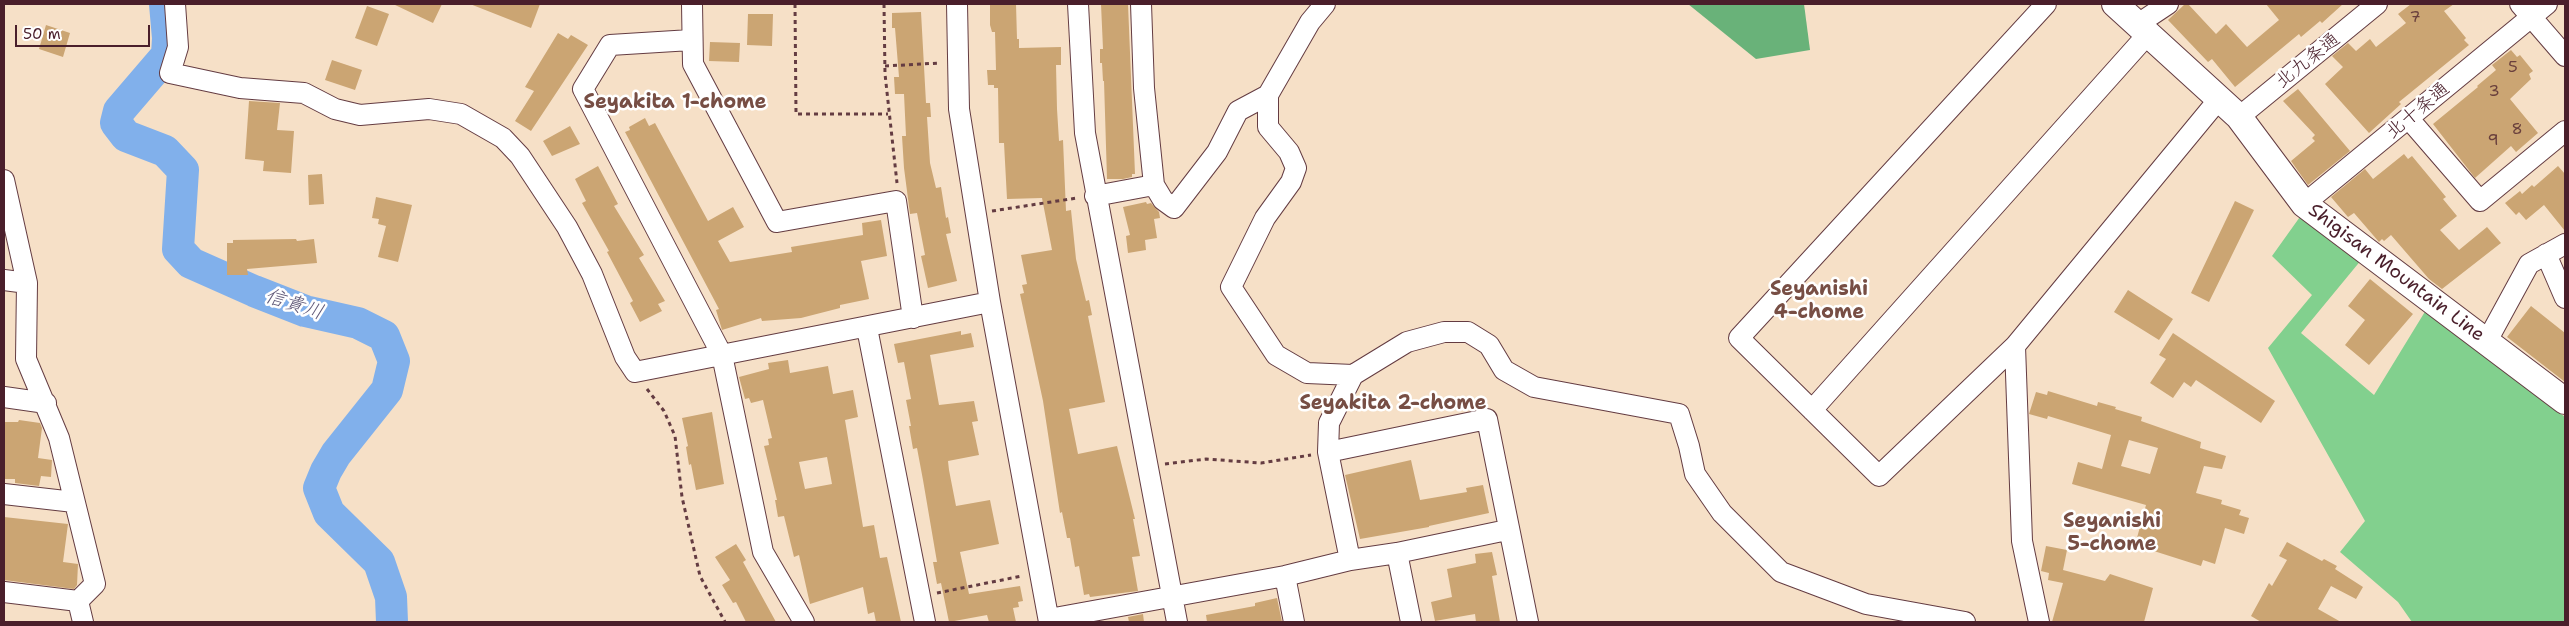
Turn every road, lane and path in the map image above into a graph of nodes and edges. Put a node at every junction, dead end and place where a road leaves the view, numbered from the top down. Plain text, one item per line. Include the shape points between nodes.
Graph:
1 (175, 4) edge
2 (692, 4) edge
3 (795, 4) edge
4 (884, 4) edge
5 (957, 4) edge
6 (1078, 4) edge
7 (1141, 4) edge
8 (1325, 4) edge
9 (2046, 4) edge
10 (2115, 4) edge
11 (2168, 4) edge
12 (2377, 4) edge
13 (2547, 4) edge
14 (2525, 10) edge
15 (2143, 29) junction
16 (691, 40) junction
17 (2565, 56) edge
18 (945, 63) dead end
19 (884, 66) junction
20 (1268, 95) junction
21 (2219, 99) junction
22 (888, 114) junction
23 (2239, 118) junction
24 (2409, 119) junction
25 (2565, 131) edge
26 (4, 180) edge
27 (1154, 185) junction
28 (1095, 196) junction
29 (896, 201) junction
30 (2304, 204) junction
31 (990, 211) dead end
32 (2565, 244) edge
33 (2546, 254) junction
34 (4, 280) edge
35 (26, 283) junction
36 (2565, 298) edge
37 (990, 302) junction
38 (913, 318) junction
39 (867, 328) junction
40 (2487, 342) junction
41 (2015, 346) junction
42 (722, 356) junction
43 (635, 372) junction
44 (1353, 375) junction
45 (4, 397) edge
46 (2565, 401) edge
47 (46, 402) junction
48 (1812, 410) junction
49 (1328, 452) junction
50 (1148, 466) junction
51 (4, 494) edge
52 (74, 502) junction
53 (1508, 530) junction
54 (1397, 554) junction
55 (1350, 560) junction
56 (1030, 575) dead end
57 (1285, 576) junction
58 (4, 593) edge
59 (920, 596) junction
60 (1172, 597) junction
61 (78, 601) junction
62 (1049, 620) edge
63 (83, 622) edge
64 (725, 622) edge
65 (804, 622) edge
66 (925, 622) edge
67 (1177, 622) edge
68 (1294, 622) edge
69 (1410, 622) edge
70 (1528, 622) edge
71 (1964, 622) edge
72 (2039, 622) edge

1 - 43 street via 178,47 170,74 240,88 304,93 335,109 360,115 429,109 461,114 503,138 520,156 567,227 592,274 625,357
2 - 16 street
3 - 22 path via 796,114
4 - 19 path
5 - 37 street via 959,108
6 - 28 street via 1085,133
7 - 27 street via 1144,88
8 - 20 street via 1310,22
9 - 48 street via 1739,338
10 - 15 main road, Shigisan Mountain Line
11 - 15 street
12 - 23 street, 北九条通
13 - 14 street, 北十条通
14 - 17 street
14 - 24 street, 北十条通
15 - 21 main road, Shigisan Mountain Line
15 - 48 street
16 - 29 street via 692,64 777,222
16 - 42 street via 610,45 583,89
18 - 19 path
19 - 22 path
20 - 27 street via 1238,111 1217,152 1174,208 1163,200
20 - 44 street via 1268,127 1296,168 1291,182 1265,218 1231,287 1276,355 1308,373
21 - 23 main road, Shigisan Mountain Line
21 - 41 street
22 - 29 path via 898,187
23 - 30 main road, Shigisan Mountain Line
24 - 25 street via 2480,201
24 - 30 street, 北十条通
26 - 35 street
27 - 28 street
28 - 31 path
28 - 50 street
29 - 38 street
30 - 40 main road, Shigisan Mountain Line
32 - 33 street
33 - 36 street
33 - 40 street via 2529,264
34 - 35 street
35 - 47 street via 26,359
37 - 38 street
37 - 62 street
38 - 39 street
39 - 42 street
39 - 59 street
40 - 46 main road, Shigisan Mountain Line
41 - 48 street via 1880,476
41 - 72 street via 2022,541
42 - 43 street
42 - 65 street via 763,552
43 - 64 path via 664,411 675,436 682,497 700,576
44 - 49 street via 1329,423
44 - 71 street via 1407,342 1444,332 1468,332 1490,345 1504,370 1534,387 1679,414 1695,474 1722,513 1781,572 1866,604
45 - 47 street
47 - 52 street via 59,438
49 - 50 path via 1261,463 1206,459
49 - 53 street via 1486,420
49 - 55 street
50 - 60 street
51 - 52 street
52 - 61 street via 95,584
53 - 54 street
53 - 70 street
54 - 55 street
54 - 69 street
55 - 57 street
56 - 59 path
57 - 60 street
57 - 68 street
58 - 61 street
59 - 66 street
60 - 62 street
60 - 67 street
61 - 63 street

